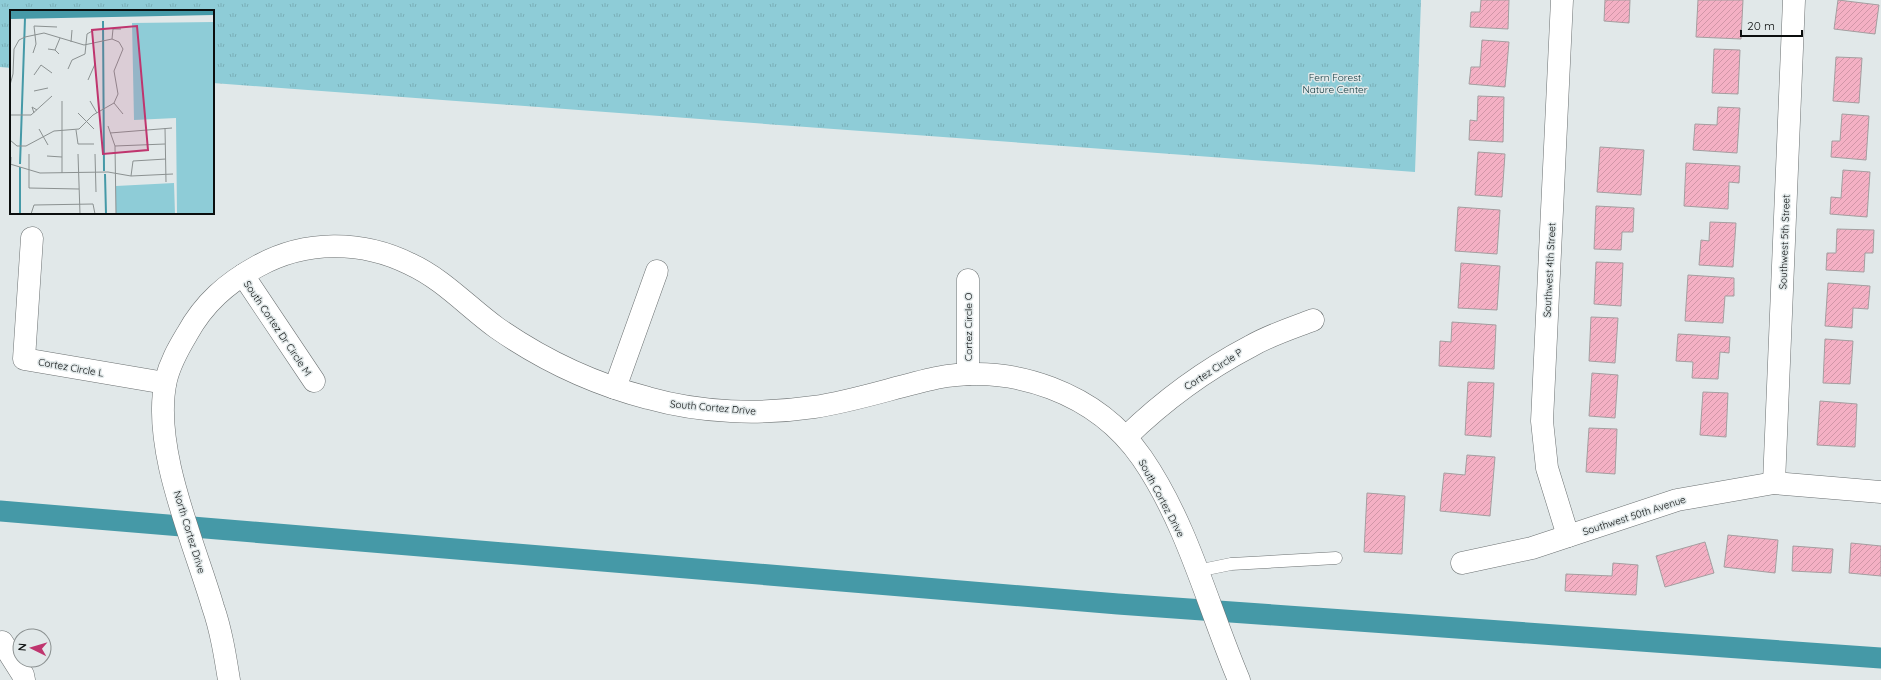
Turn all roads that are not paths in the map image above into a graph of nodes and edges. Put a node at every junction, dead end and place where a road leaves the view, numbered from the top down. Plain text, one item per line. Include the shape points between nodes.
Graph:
1 (1562, 0) edge
2 (1794, 0) edge
3 (32, 238) dead end
4 (657, 271) dead end
5 (243, 275) junction
6 (968, 280) dead end
7 (1313, 320) dead end
8 (968, 374) junction
9 (314, 381) dead end
10 (165, 383) junction
11 (615, 388) junction
12 (1126, 438) junction
13 (1774, 483) junction
14 (1881, 492) edge
15 (1568, 536) junction
16 (1336, 558) dead end
17 (1462, 563) dead end
18 (1200, 579) junction
19 (2, 642) dead end
20 (24, 680) edge
21 (229, 680) edge
22 (1239, 680) edge

1 - 15 street, Southwest 4th Street via 1542,421 1548,468
2 - 13 street, Southwest 5th Street
3 - 10 street, Cortez Circle L via 24,359
4 - 11 street
5 - 9 street, South Cortez Dr Circle M
5 - 10 street, South Cortez Drive via 216,294 193,323 173,358
5 - 11 street, South Cortez Drive via 278,256 317,247 335,246 375,251 430,274 494,326 547,359
6 - 8 street, Cortez Circle O
7 - 12 street, Cortez Circle P via 1252,345 1212,368 1144,420
8 - 11 street, South Cortez Drive via 938,378 816,406 754,412 676,404
8 - 12 street, South Cortez Drive via 1035,381 1054,388 1085,405
10 - 21 street, North Cortez Drive via 164,418 168,452 180,503 215,611
12 - 18 street, South Cortez Drive via 1155,480 1181,532
13 - 14 street, Southwest 50th Avenue
13 - 15 street, Southwest 50th Avenue via 1677,500
15 - 17 street, Southwest 50th Avenue via 1532,548
16 - 18 lane via 1231,564
18 - 22 street, South Cortez Drive
19 - 20 street

